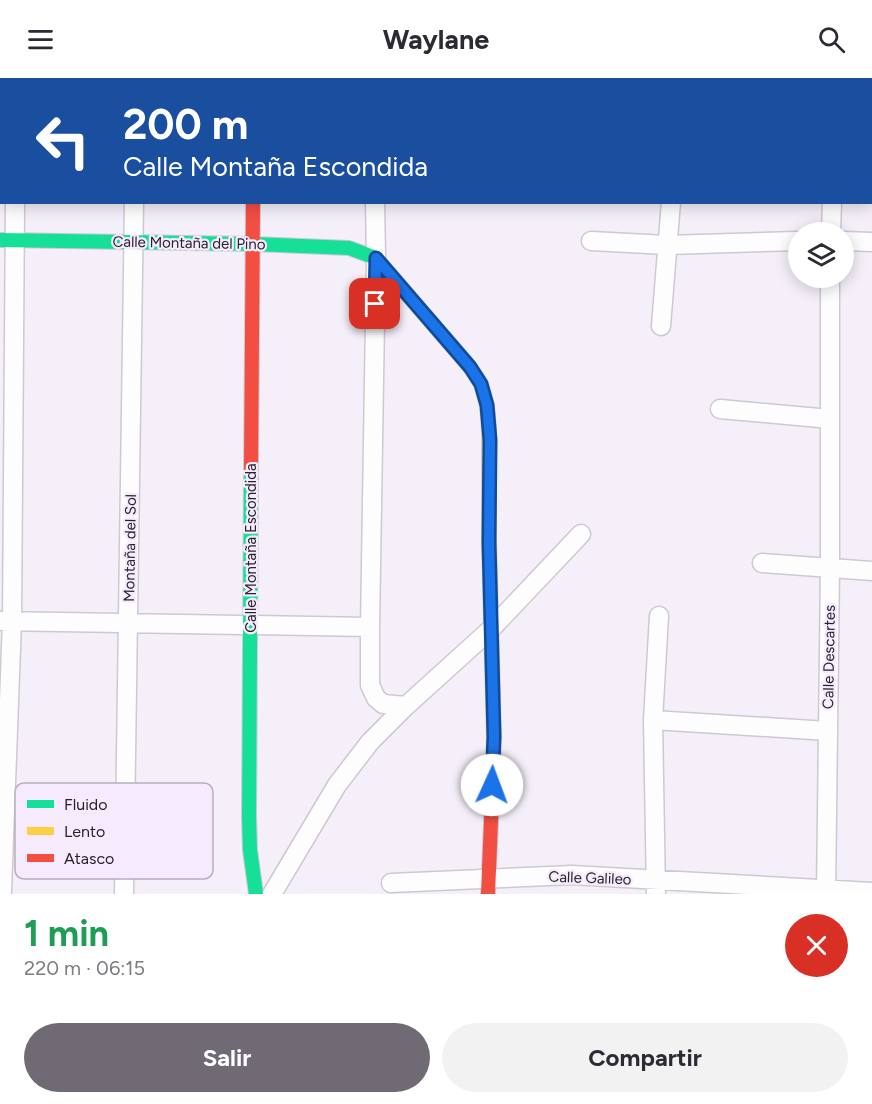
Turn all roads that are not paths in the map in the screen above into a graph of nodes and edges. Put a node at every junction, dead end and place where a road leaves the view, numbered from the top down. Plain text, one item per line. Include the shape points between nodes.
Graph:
1 (15, 204) edge
2 (134, 204) edge
3 (253, 204) edge
4 (375, 204) edge
5 (671, 204) edge
6 (832, 204) edge
7 (831, 222) edge
8 (7, 240) edge
9 (591, 241) dead end
10 (788, 241) edge
11 (854, 241) edge
12 (133, 242) junction
13 (872, 242) edge
14 (253, 244) junction
15 (667, 244) junction
16 (376, 258) junction
17 (830, 288) edge
18 (661, 326) dead end
19 (720, 409) dead end
20 (830, 419) junction
21 (581, 534) dead end
22 (762, 563) dead end
23 (830, 569) junction
24 (872, 571) edge
25 (659, 616) dead end
26 (6, 621) edge
27 (129, 623) junction
28 (250, 626) junction
29 (370, 627) junction
30 (491, 629) junction
31 (406, 706) junction
32 (653, 720) junction
33 (828, 730) junction
34 (126, 783) edge
35 (124, 879) edge
36 (390, 883) dead end
37 (488, 887) edge
38 (656, 887) edge
39 (2, 891) dead end
40 (826, 892) edge
41 (872, 892) edge
42 (124, 894) edge
43 (256, 894) edge
44 (272, 894) edge

1 - 8 street
2 - 12 street, Montaña del Sol
3 - 14 street, Calle Montaña Escondida
4 - 16 street
5 - 15 street
6 - 7 street
8 - 12 street, Calle Montaña del Pino
8 - 26 street
9 - 15 street
10 - 15 street
11 - 13 street
12 - 14 street, Calle Montaña del Pino
12 - 27 street, Montaña del Sol
14 - 16 street, Calle Montaña del Pino via 349,248
14 - 28 street, Calle Montaña Escondida
15 - 18 street
16 - 29 street
16 - 30 street via 481,384 490,440
17 - 20 street, Calle Descartes
19 - 20 street
20 - 23 street, Calle Descartes
21 - 30 street
22 - 23 street
23 - 24 street
23 - 33 street, Calle Descartes
25 - 32 street
26 - 27 street
26 - 39 street
27 - 28 street
27 - 34 street, Montaña del Sol
28 - 29 street
28 - 43 street, Calle Montaña Escondida via 249,817
29 - 31 street via 370,685 383,704
30 - 31 street
30 - 37 street via 494,737
31 - 44 street via 370,742 337,785
32 - 33 street
32 - 38 street
33 - 40 street, Calle Descartes
35 - 42 street, Montaña del Sol
36 - 37 street, Calle Galileo
37 - 38 street, Calle Galileo via 572,875
38 - 40 street, Calle Galileo
40 - 41 street, Calle Galileo

